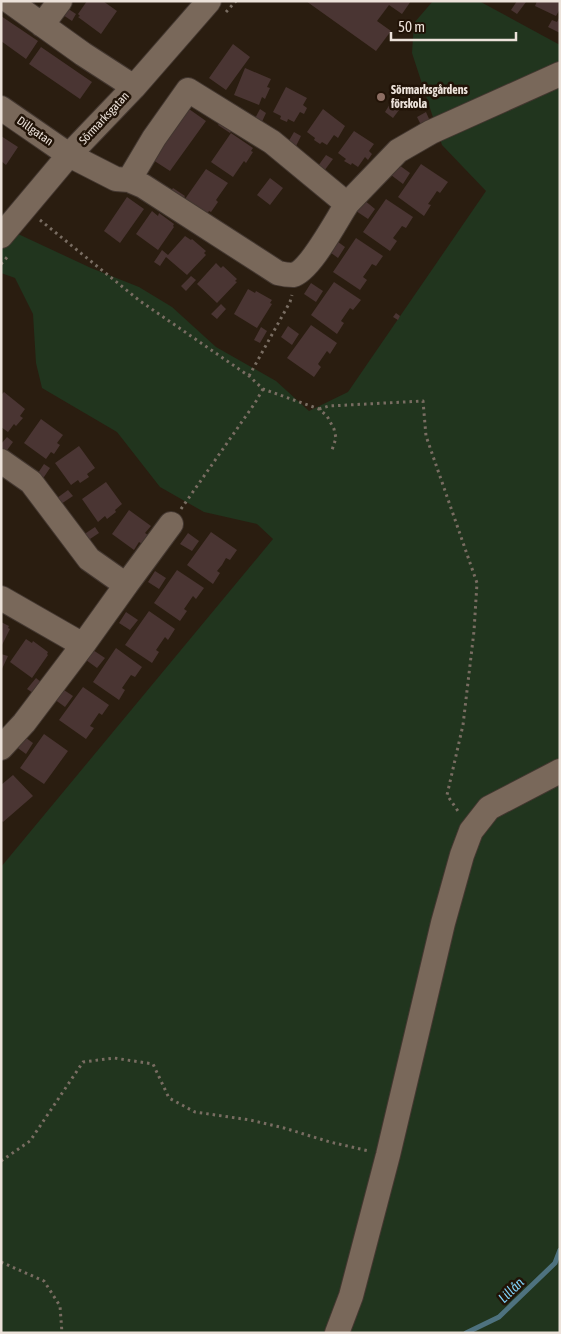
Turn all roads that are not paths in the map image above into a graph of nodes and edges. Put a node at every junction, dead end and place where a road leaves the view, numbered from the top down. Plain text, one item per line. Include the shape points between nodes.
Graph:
1 (9, 1) edge
2 (60, 1) edge
3 (209, 1) edge
4 (42, 25) junction
5 (560, 74) edge
6 (134, 86) junction
7 (1, 108) edge
8 (69, 155) junction
9 (129, 180) junction
10 (347, 204) junction
11 (1, 236) edge
12 (2, 463) edge
13 (171, 524) road end
14 (126, 586) junction
15 (1, 598) edge
16 (83, 644) junction
17 (1, 748) edge
18 (560, 771) edge
19 (337, 1333) edge

1 - 4 street
2 - 4 street
3 - 6 street, Sörmarksgatan
4 - 6 street
5 - 10 street via 431,132 398,151
6 - 8 street, Sörmarksgatan
7 - 8 street, Dillgatan
8 - 9 street, Dillgatan via 116,179
8 - 11 street, Sörmarksgatan
9 - 10 street, Dillgatan via 278,273 294,275 312,259
9 - 10 street via 188,90 272,142
12 - 14 street via 31,482 89,559
13 - 14 street
14 - 16 street
15 - 16 street
16 - 17 street via 40,703
18 - 19 street via 489,808 472,831 462,855 351,1296

